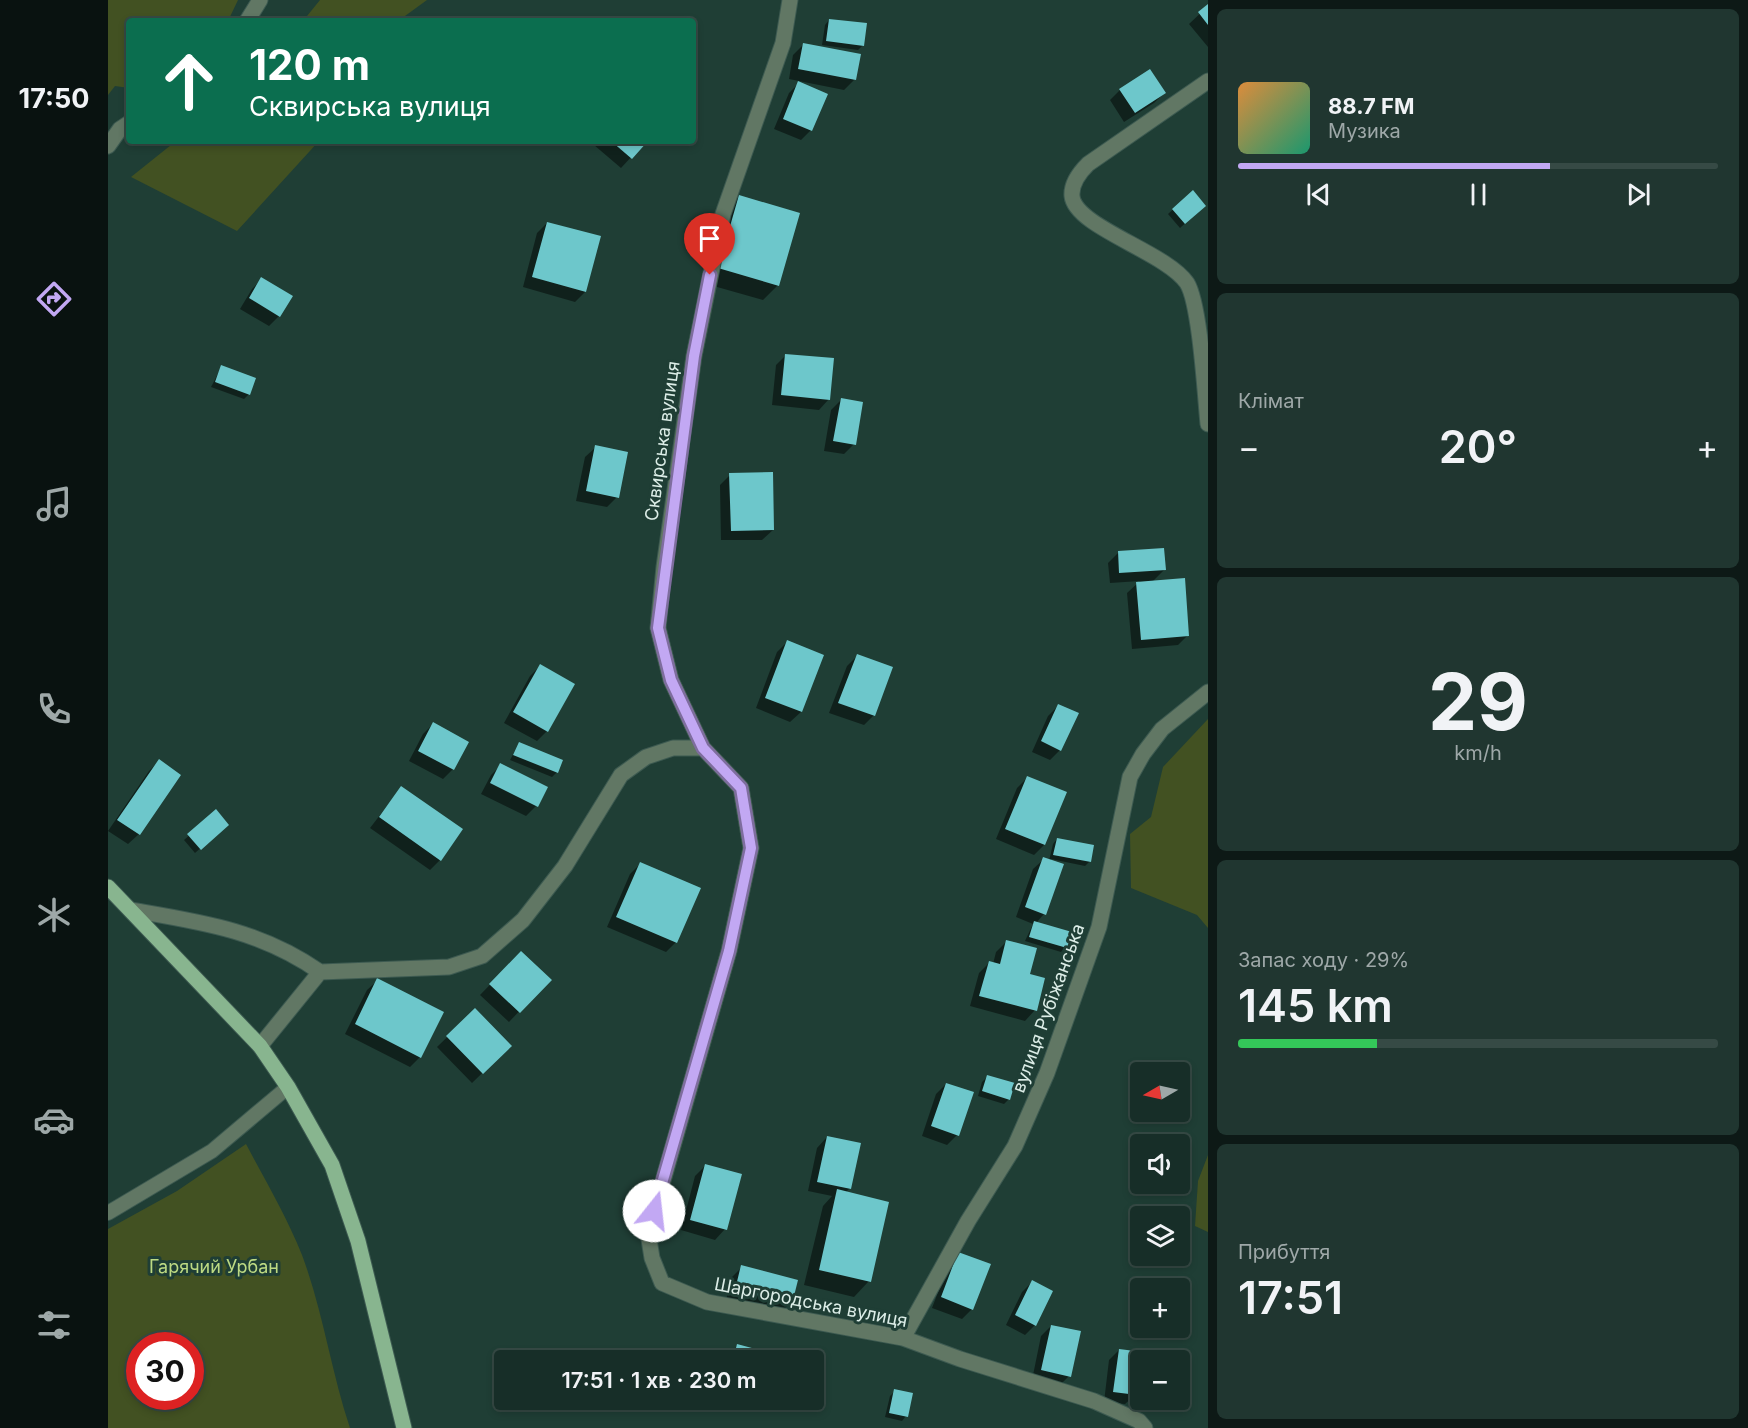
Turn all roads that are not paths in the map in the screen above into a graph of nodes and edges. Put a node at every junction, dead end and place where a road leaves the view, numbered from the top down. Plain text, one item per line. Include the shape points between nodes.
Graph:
1 (261, 0) edge
2 (790, 0) edge
3 (249, 18) edge
4 (1208, 81) edge
5 (126, 125) edge
6 (108, 146) edge
7 (1208, 424) edge
8 (1208, 692) edge
9 (703, 748) junction
10 (108, 887) edge
11 (131, 910) junction
12 (320, 972) junction
13 (260, 1046) junction
14 (288, 1088) junction
15 (108, 1213) edge
16 (903, 1338) junction
17 (404, 1428) edge
18 (1145, 1428) edge

1 - 3 street
2 - 9 street, Сквирська вулиця via 783,43 723,214 694,356 664,567 658,628 671,680
4 - 7 street via 1088,164 1077,176 1072,196 1079,212 1091,222 1174,267 1188,285 1195,310
5 - 6 street
8 - 16 street, вулиця Рубіжанська via 1162,729 1130,777 1100,927 1047,1073 1015,1146
9 - 12 street via 673,748 646,757 621,776 565,866 530,911 482,956 449,966
9 - 16 street, Шаргородська вулиця via 741,788 751,848 729,951 648,1233 652,1258 662,1283 707,1302
10 - 11 main road
11 - 12 street via 226,926 298,956
11 - 13 main road
12 - 13 street
13 - 14 main road
14 - 15 lane via 212,1151
14 - 17 main road via 332,1165 358,1241
16 - 18 street, Шаргородська вулиця via 1094,1401 1139,1421

